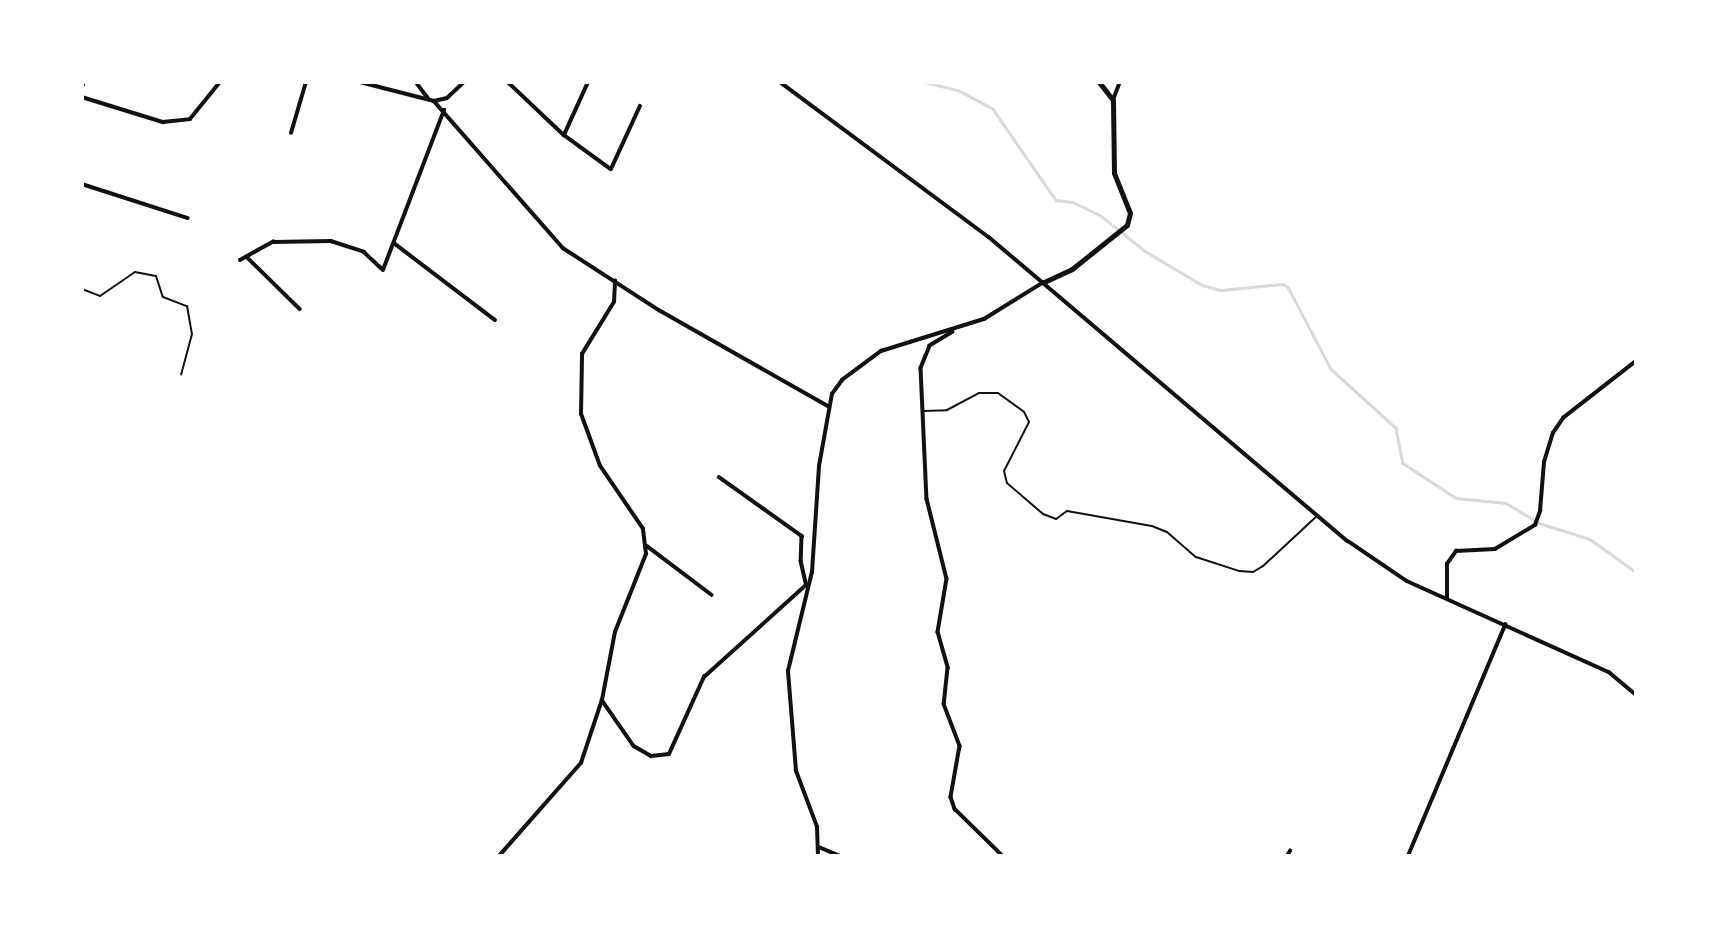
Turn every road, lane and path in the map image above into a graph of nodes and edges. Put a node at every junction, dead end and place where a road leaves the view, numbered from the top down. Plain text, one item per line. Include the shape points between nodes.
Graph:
1 (220, 82) edge
2 (306, 82) edge
3 (360, 82) edge
4 (416, 82) edge
5 (464, 82) edge
6 (508, 82) edge
7 (588, 82) edge
8 (780, 82) edge
9 (1099, 82) edge
10 (1120, 82) edge
11 (372, 85) edge
12 (82, 97) edge
13 (432, 100) junction
14 (1113, 100) junction
15 (640, 106) dead end
16 (444, 110) junction
17 (291, 133) dead end
18 (564, 135) junction
19 (82, 184) edge
20 (188, 218) dead end
21 (394, 243) junction
22 (247, 257) junction
23 (240, 260) dead end
24 (615, 281) junction
25 (1044, 282) junction
26 (82, 289) edge
27 (300, 309) dead end
28 (495, 320) dead end
29 (955, 331) junction
30 (1636, 361) edge
31 (181, 375) dead end
32 (828, 406) junction
33 (923, 411) junction
34 (719, 477) dead end
35 (1316, 517) junction
36 (647, 546) junction
37 (807, 585) junction
38 (712, 595) dead end
39 (1447, 599) junction
40 (1505, 625) junction
41 (1636, 695) edge
42 (603, 701) junction
43 (819, 847) junction
44 (1290, 850) dead end
45 (499, 856) edge
46 (818, 856) edge
47 (840, 856) edge
48 (1003, 856) edge
49 (1287, 856) edge
50 (1408, 856) edge

1 - 12 street via 190,119 163,122
2 - 17 street
3 - 11 street
4 - 13 street
5 - 13 street via 447,98
6 - 18 street
7 - 18 street
8 - 25 street
9 - 14 street
10 - 14 street
11 - 13 street
13 - 16 street
14 - 25 street via 1112,161 1129,214 1127,225 1072,269
15 - 18 street via 611,169
16 - 21 street
16 - 24 street via 563,248
19 - 20 street
21 - 22 street via 383,270 364,252 331,241 273,242
21 - 28 street
22 - 23 street
22 - 27 street
24 - 32 street
24 - 36 street via 614,302 582,354 580,414 600,466 643,529
25 - 29 street via 1008,307
25 - 35 street
26 - 31 lane via 100,296 135,272 156,276 163,297 187,306 191,334
29 - 32 street via 881,351 842,380
29 - 33 street via 924,354
30 - 39 street via 1563,418 1553,433 1535,525 1495,549 1456,551 1447,564
32 - 37 street via 817,533
33 - 35 lane via 947,410 979,393 998,393 1030,422 1004,471 1007,483 1043,514 1056,519 1067,511 1152,526 1167,532 1196,557 1239,571 1253,572 1262,566
33 - 48 street via 927,499 947,579 938,632 948,668 944,704 960,746 951,797 955,809
34 - 37 street via 802,536 801,561
35 - 39 street via 1407,580
36 - 38 street
36 - 42 street via 615,632
37 - 42 street via 704,677 669,754 650,756 634,746
37 - 43 street via 788,671 796,771
39 - 40 street
40 - 41 street via 1609,673
40 - 50 street
42 - 45 street via 581,763 557,796
43 - 46 street
43 - 47 street
44 - 49 street

